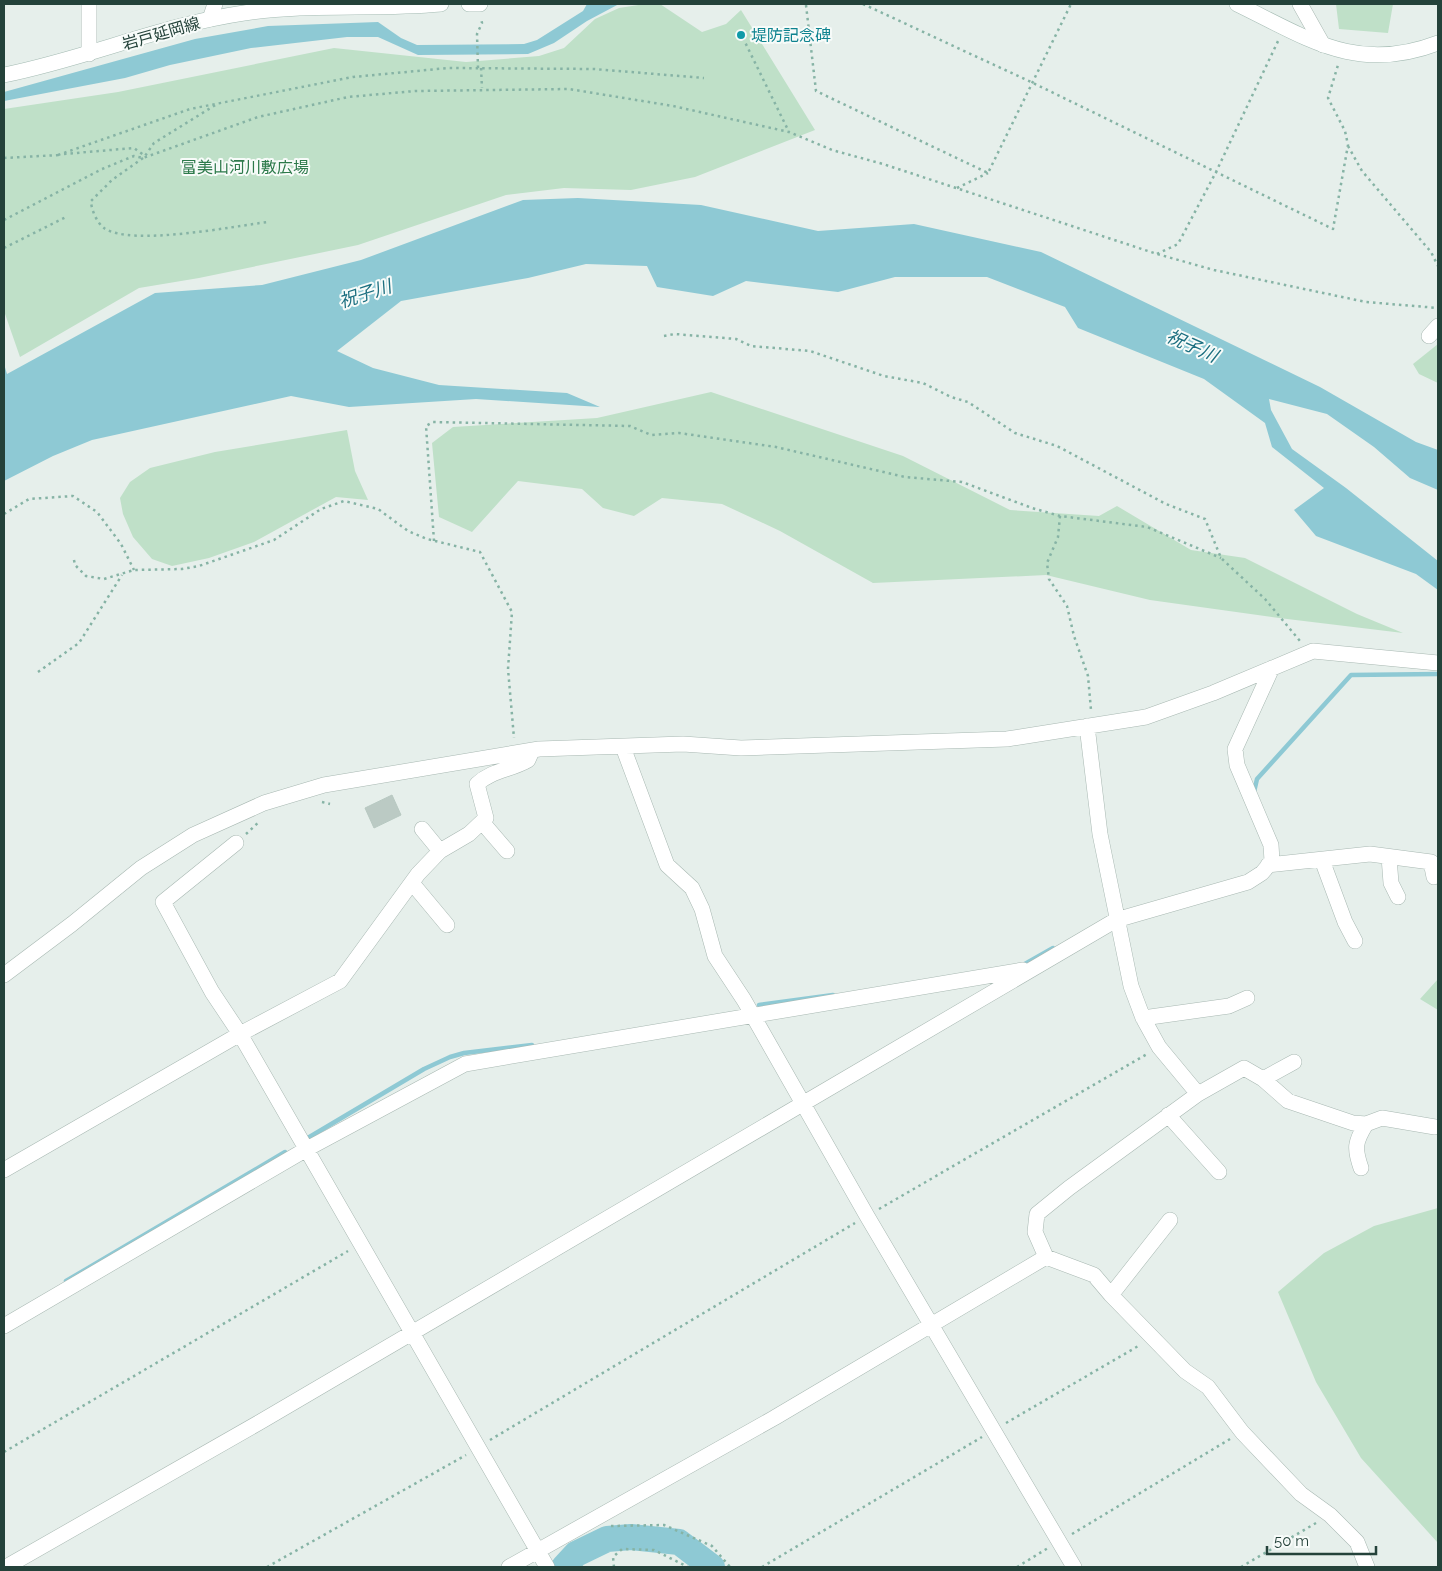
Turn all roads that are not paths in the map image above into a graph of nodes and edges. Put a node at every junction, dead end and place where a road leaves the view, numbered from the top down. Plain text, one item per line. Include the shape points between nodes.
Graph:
1 (89, 4) edge
2 (215, 4) edge
3 (441, 4) edge
4 (470, 4) edge
5 (480, 4) edge
6 (1237, 4) edge
7 (1300, 4) edge
8 (210, 19) junction
9 (1438, 43) edge
10 (1323, 45) junction
11 (89, 54) junction
12 (4, 75) edge
13 (1438, 662) edge
14 (1272, 668) junction
15 (1090, 725) junction
16 (623, 747) junction
17 (532, 751) junction
18 (482, 822) junction
19 (422, 829) dead end
20 (236, 843) dead end
21 (440, 851) junction
22 (507, 851) dead end
23 (1389, 857) junction
24 (1322, 860) junction
25 (1268, 865) junction
26 (1434, 877) dead end
27 (412, 883) junction
28 (1398, 897) dead end
29 (1116, 920) junction
30 (447, 925) dead end
31 (1355, 941) dead end
32 (1030, 969) junction
33 (4, 975) edge
34 (1247, 998) dead end
35 (752, 1016) junction
36 (1143, 1018) junction
37 (240, 1034) junction
38 (1294, 1062) dead end
39 (1263, 1079) junction
40 (1198, 1094) junction
41 (804, 1103) junction
42 (1168, 1115) junction
43 (1366, 1124) junction
44 (1435, 1127) dead end
45 (305, 1150) junction
46 (1361, 1168) dead end
47 (4, 1170) edge
48 (1219, 1172) dead end
49 (1170, 1220) dead end
50 (1046, 1257) junction
51 (1111, 1295) junction
52 (932, 1324) junction
53 (4, 1326) edge
54 (413, 1332) junction
55 (538, 1550) junction
56 (547, 1566) edge
57 (6, 1567) edge
58 (509, 1567) edge
59 (1074, 1567) edge
60 (1367, 1567) edge

1 - 11 street
2 - 8 street
3 - 8 street, 岩戸延岡線 via 274,10
4 - 5 street
6 - 10 street
7 - 10 street
8 - 11 street, 岩戸延岡線
9 - 10 street via 1400,55 1381,57 1342,52
11 - 12 street, 岩戸延岡線
13 - 14 street via 1313,651
14 - 15 street via 1146,717
14 - 25 street via 1235,749 1237,765 1271,845 1272,861
15 - 16 street via 1007,739 741,748 683,744
15 - 29 street via 1100,834
16 - 17 street
16 - 35 street via 667,865 692,888 702,909 715,956
17 - 18 street via 528,760 516,767 487,774 477,784 486,818
17 - 33 street via 324,785 255,807 193,835 141,868
18 - 21 street
18 - 22 street
19 - 21 street
20 - 37 street via 163,902 212,992
21 - 27 street
23 - 24 street via 1370,854
23 - 26 street via 1431,862
23 - 28 street via 1391,883
24 - 25 street
24 - 31 street
25 - 29 street via 1248,882
27 - 30 street
27 - 37 street via 340,981
29 - 32 street
29 - 36 street via 1131,986
32 - 35 street
32 - 41 street
34 - 36 street via 1229,1006
35 - 41 street
35 - 45 street via 465,1064
36 - 40 street via 1159,1047
37 - 45 street
37 - 47 street
38 - 39 street
39 - 40 street via 1244,1068
39 - 43 street via 1288,1101 1353,1123
40 - 42 street
41 - 52 street
41 - 54 street
42 - 48 street
42 - 50 street via 1037,1214 1034,1232
43 - 44 street via 1382,1118
43 - 46 street via 1356,1140 1356,1155
45 - 53 street
45 - 54 street
49 - 51 street
50 - 51 street via 1094,1275
50 - 52 street
51 - 60 street via 1185,1371 1208,1387 1242,1432 1301,1494 1330,1515 1357,1542
52 - 55 street via 774,1418
52 - 59 street
54 - 55 street
54 - 57 street
55 - 56 street
55 - 58 street

